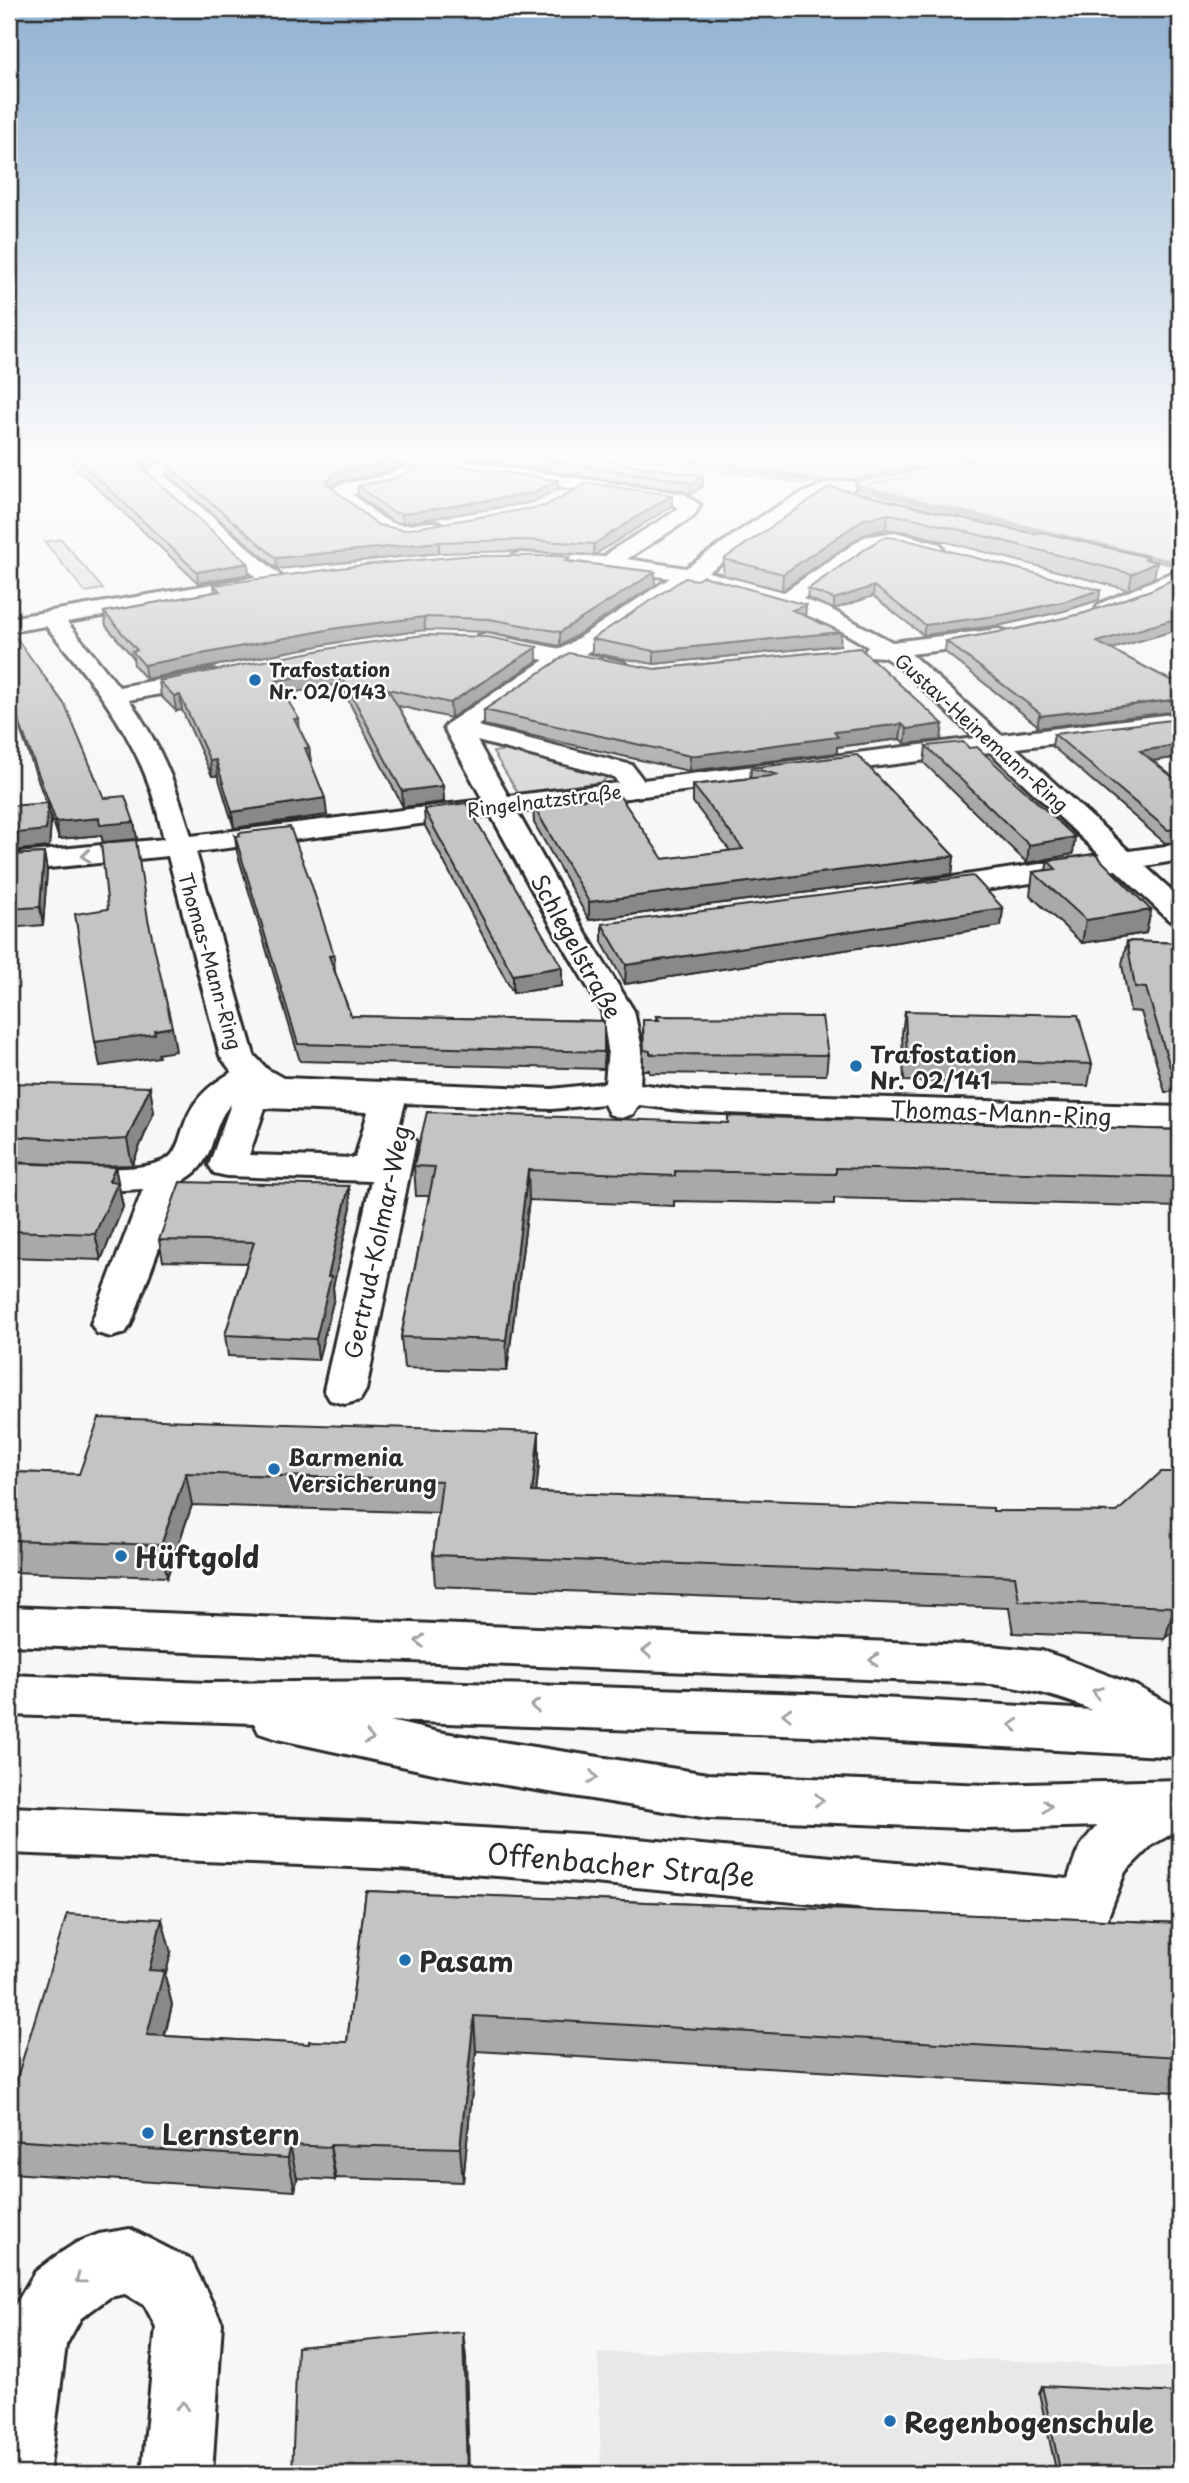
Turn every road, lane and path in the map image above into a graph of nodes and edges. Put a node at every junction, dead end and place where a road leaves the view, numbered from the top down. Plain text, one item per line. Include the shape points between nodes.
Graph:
1 (260, 570) edge
2 (652, 570) edge
3 (698, 570) edge
4 (830, 570) edge
5 (690, 575) junction
6 (1180, 575) edge
7 (298, 577) edge
8 (273, 581) junction
9 (1092, 589) edge
10 (787, 600) junction
11 (1132, 600) junction
12 (58, 609) junction
13 (1083, 617) edge
14 (9, 625) edge
15 (1015, 632) edge
16 (467, 639) edge
17 (890, 649) junction
18 (855, 654) edge
19 (566, 657) junction
20 (642, 672) edge
21 (230, 674) edge
22 (114, 695) junction
23 (1180, 720) edge
24 (457, 728) junction
25 (996, 743) junction
26 (635, 788) junction
27 (499, 806) junction
28 (179, 846) junction
29 (1180, 852) edge
30 (1122, 861) junction
31 (9, 863) edge
32 (895, 894) edge
33 (1180, 914) edge
34 (250, 1075) junction
35 (408, 1094) junction
36 (622, 1101) junction
37 (1180, 1118) edge
38 (168, 1173) junction
39 (9, 1175) edge
40 (111, 1324) dead end
41 (345, 1390) dead end
42 (9, 1626) edge
43 (9, 1695) edge
44 (207, 1703) junction
45 (1180, 1735) edge
46 (1180, 1802) edge
47 (9, 1830) edge
48 (14, 2474) edge
49 (177, 2474) edge

1 - 8 street
2 - 5 street, Gustav-Heinemann-Ring
3 - 5 street
4 - 10 street
5 - 10 street, Gustav-Heinemann-Ring
5 - 19 street
6 - 11 street
7 - 8 street
8 - 12 street
9 - 11 street
10 - 17 street, Gustav-Heinemann-Ring via 869,635
11 - 13 street
12 - 14 street
12 - 22 street, Thomas-Mann-Ring
15 - 17 street
16 - 19 street
17 - 18 street
17 - 25 street, Gustav-Heinemann-Ring
19 - 20 street
19 - 24 street
21 - 22 street
22 - 28 street, Thomas-Mann-Ring via 153,760
23 - 25 street, Ringelnatzstraße
24 - 26 street via 623,771
24 - 27 street, Schlegelstraße
25 - 26 street, Ringelnatzstraße
25 - 30 street, Gustav-Heinemann-Ring
26 - 27 street, Ringelnatzstraße
27 - 28 street, Ringelnatzstraße
27 - 36 street, Schlegelstraße via 584,932 618,1011 625,1049
28 -> 31 street, Ringelnatzstraße
28 - 34 street, Thomas-Mann-Ring via 237,1056
29 - 30 street
30 - 32 street
30 - 33 street, Gustav-Heinemann-Ring
34 - 35 street, Thomas-Mann-Ring via 279,1087
34 - 38 street via 214,1101 192,1153 184,1165
35 - 36 street, Thomas-Mann-Ring via 552,1098 573,1105
35 - 41 street, Gertrud-Kolmar-Weg
36 - 37 street, Thomas-Mann-Ring via 670,1108 696,1102
38 - 39 street via 137,1180
38 - 40 street
45 -> 42 street via 1118,1700 1042,1671 992,1665
43 - 44 street, Offenbacher Straße
45 -> 44 street, Offenbacher Straße via 795,1714 403,1702
44 -> 46 street, Offenbacher Straße via 438,1753 708,1796 986,1807
46 - 47 street, Offenbacher Straße via 1133,1829 1102,1859 1086,1905 594,1858
49 -> 48 street via 189,2323 169,2283 130,2261 99,2266 58,2295 34,2338

